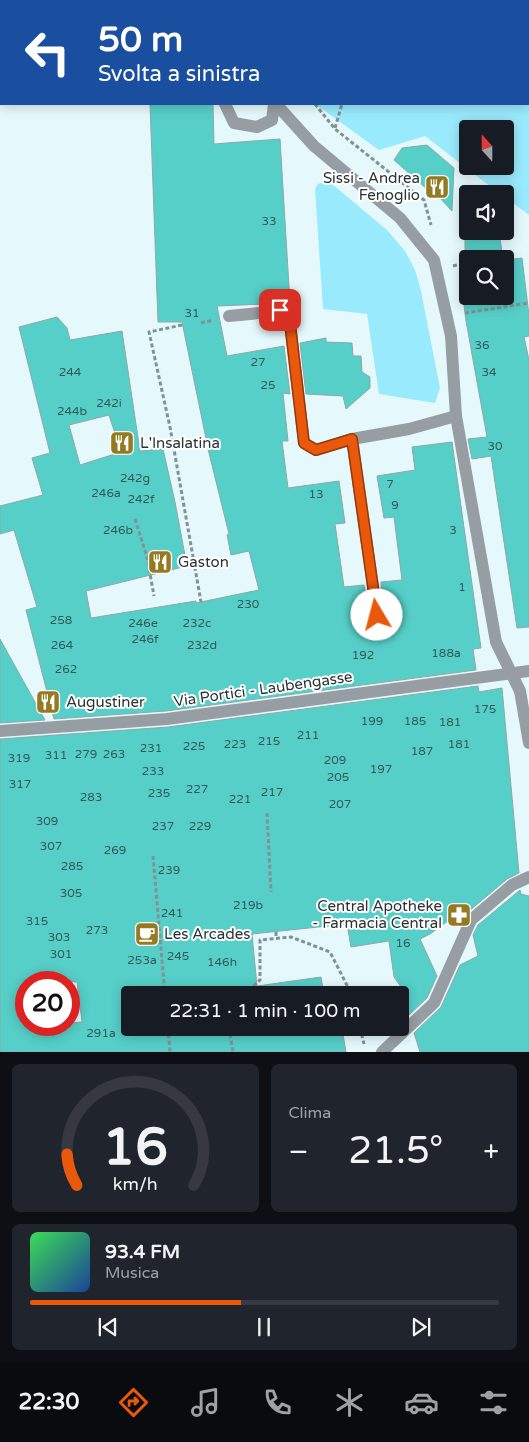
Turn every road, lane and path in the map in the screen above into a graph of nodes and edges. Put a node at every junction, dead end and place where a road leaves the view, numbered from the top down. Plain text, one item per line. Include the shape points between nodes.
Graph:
1 (225, 105) edge
2 (275, 105) edge
3 (276, 105) edge
4 (316, 105) edge
5 (342, 105) edge
6 (335, 129) junction
7 (431, 226) dead end
8 (529, 303) edge
9 (229, 316) dead end
10 (446, 316) junction
11 (182, 325) dead end
12 (456, 416) junction
13 (352, 439) junction
14 (135, 519) dead end
15 (154, 596) dead end
16 (201, 602) dead end
17 (377, 615) dead end
18 (529, 672) edge
19 (511, 673) junction
20 (0, 731) edge
21 (529, 743) edge
22 (267, 812) dead end
23 (153, 856) dead end
24 (529, 878) edge
25 (271, 892) dead end
26 (276, 932) dead end
27 (276, 938) junction
28 (165, 986) edge
29 (254, 986) edge
30 (347, 986) edge
31 (169, 1036) edge
32 (230, 1036) edge
33 (362, 1036) edge
34 (170, 1052) edge
35 (233, 1052) edge
36 (366, 1052) edge
37 (382, 1052) edge

1 - 2 street via 234,123 257,127 272,120
3 - 10 street via 314,146 400,218 434,260
4 - 6 path
5 - 6 path
6 - 7 path via 424,200
8 - 10 path
9 - 13 street via 280,310 289,315 304,443 316,450
10 - 12 street via 451,336
11 - 16 path via 150,332
12 - 13 street
12 - 19 street via 496,642
13 - 17 street
14 - 15 path via 147,557
18 - 19 street, Via Portici - Laubengasse
19 - 20 street, Via Portici - Laubengasse via 167,719
19 - 21 street via 520,691
22 - 25 path
23 - 28 path
24 - 37 street via 512,885 471,920 434,1003
26 - 27 path
27 - 29 path via 260,940 260,980
27 - 30 path via 291,937 330,952
31 - 34 path
32 - 35 path
33 - 36 path

